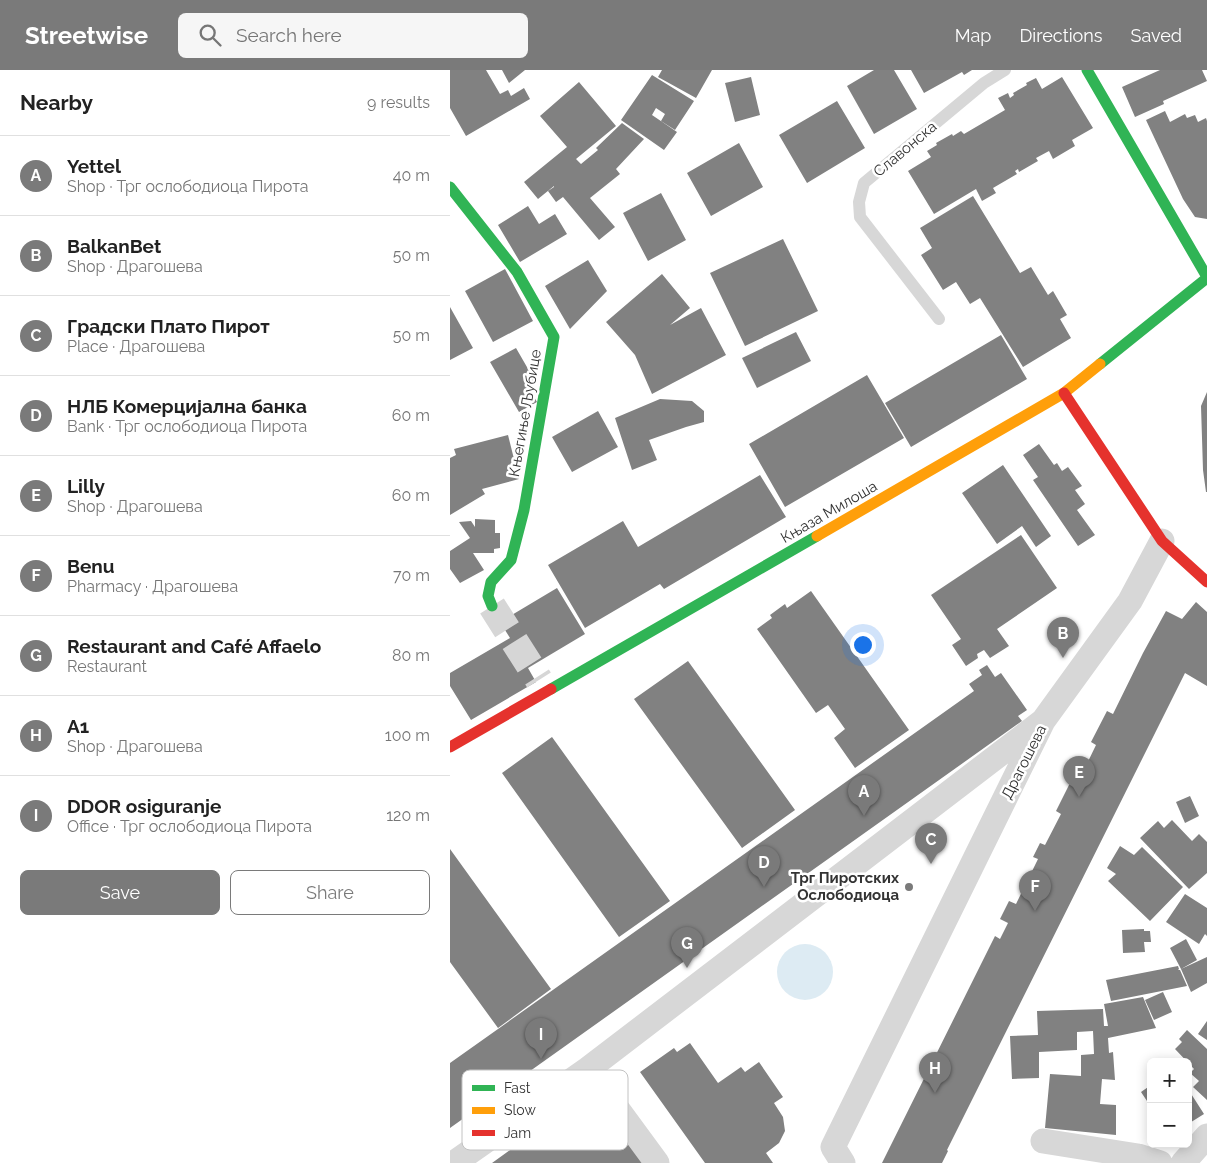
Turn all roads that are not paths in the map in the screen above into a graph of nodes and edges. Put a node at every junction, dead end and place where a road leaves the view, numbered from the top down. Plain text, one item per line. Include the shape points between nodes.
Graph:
1 (1005, 70) edge
2 (1087, 70) edge
3 (450, 187) edge
4 (1207, 278) edge
5 (939, 319) dead end
6 (1064, 393) junction
7 (1162, 541) junction
8 (1207, 582) edge
9 (492, 606) tunnel mouth
10 (539, 680) tunnel mouth
11 (547, 692) junction
12 (1044, 722) junction
13 (450, 747) edge
14 (588, 1069) edge
15 (628, 1123) edge
16 (1207, 1136) edge
17 (1044, 1141) dead end
18 (473, 1150) edge
19 (840, 1159) edge
20 (454, 1163) edge
21 (657, 1163) edge
22 (1160, 1163) edge
23 (1183, 1163) edge

1 - 5 lane, Славонска via 984,83 864,183 859,202 860,217
2 - 4 street
3 - 9 street, Књегиње Љубице via 517,272 554,337 524,510 511,560 491,582 488,596
4 - 6 street, Књаза Милоша
6 - 7 street
6 - 11 street, Књаза Милоша
7 - 8 street
7 - 12 street, Драгошева via 1130,601
10 - 11 street
11 - 13 street, Књаза Милоша
12 - 14 street
12 - 19 street, Драгошева via 833,1147
15 - 21 street
16 - 23 street
17 - 22 street via 1138,1156
18 - 20 street

